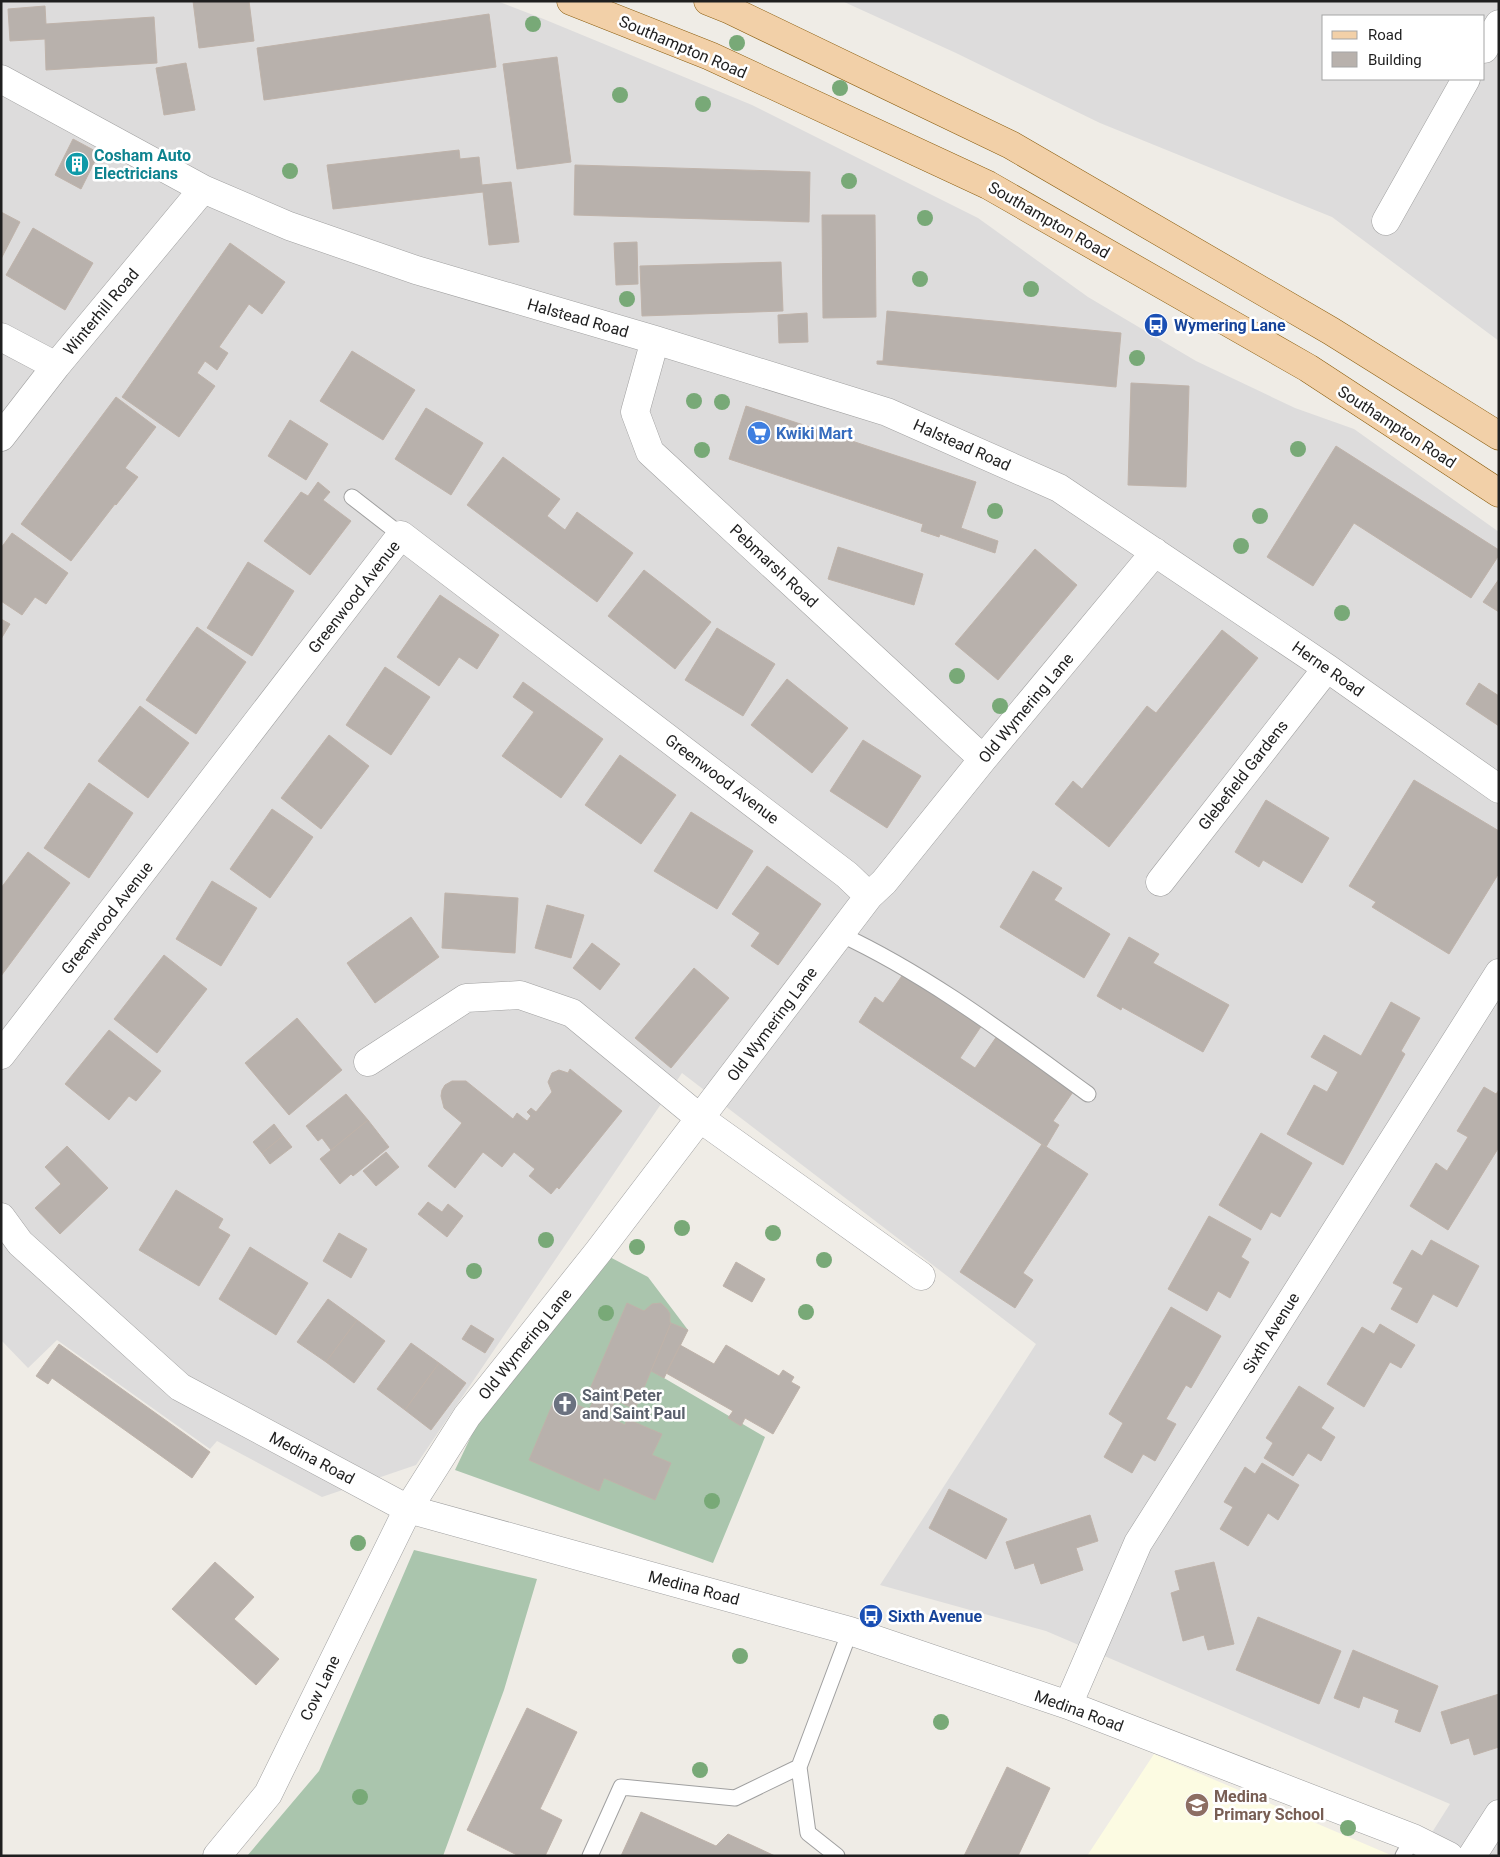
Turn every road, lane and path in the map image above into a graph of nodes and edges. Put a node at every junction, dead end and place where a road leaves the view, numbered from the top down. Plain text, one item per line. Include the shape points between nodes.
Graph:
1 (571, 1) edge
2 (708, 1) edge
3 (1499, 24) edge
4 (1485, 47) edge
5 (1, 79) edge
6 (1465, 80) edge
7 (203, 189) junction
8 (1386, 221) dead end
9 (1, 337) edge
10 (654, 340) junction
11 (56, 366) junction
12 (1499, 436) edge
13 (1, 437) edge
14 (1499, 493) edge
15 (352, 497) dead end
16 (401, 535) junction
17 (1155, 552) junction
18 (1326, 668) junction
19 (983, 759) junction
20 (1499, 789) edge
21 (1160, 882) dead end
22 (869, 896) junction
23 (840, 934) junction
24 (1499, 973) edge
25 (1, 1055) edge
26 (368, 1062) dead end
27 (1088, 1094) dead end
28 (701, 1119) junction
29 (1, 1217) edge
30 (921, 1276) dead end
31 (408, 1509) junction
32 (850, 1631) junction
33 (1068, 1705) junction
34 (798, 1767) junction
35 (1499, 1814) edge
36 (1408, 1847) edge
37 (217, 1856) edge
38 (590, 1856) edge
39 (837, 1856) edge
40 (1449, 1856) edge
41 (1472, 1856) edge

1 - 14 main road, Southampton Road via 710,56 988,184 1308,368
2 - 12 main road via 1011,145 1331,331
3 - 4 street
5 - 7 street, Halstead Road
6 - 8 street
7 - 10 street, Halstead Road via 289,226 416,270
7 - 11 street, Winterhill Road
9 - 11 street
10 - 17 street, Halstead Road via 887,412 1059,488
10 - 19 street, Pebmarsh Road via 635,412 650,452
11 - 13 street, Winterhill Road
15 - 16 lane
16 - 22 street, Greenwood Avenue via 847,874
16 - 25 street, Greenwood Avenue
17 - 18 street, Herne Road
17 - 19 street, Old Wymering Lane
18 - 20 street, Herne Road
18 - 21 street, Glebefield Gardens
19 - 22 street, Old Wymering Lane via 884,882
22 - 23 street, Old Wymering Lane
23 - 27 lane via 870,948 963,1004
23 - 28 street, Old Wymering Lane
24 - 33 street, Sixth Avenue via 1138,1542
26 - 28 street via 466,998 520,995 572,1013
28 - 30 street
28 - 31 street, Old Wymering Lane via 467,1416
29 - 31 street, Medina Road via 20,1243 180,1387
31 - 32 street, Medina Road
31 - 37 street, Cow Lane via 268,1794
32 - 33 street, Medina Road
32 - 34 lane
33 - 36 street, Medina Road
34 - 38 lane via 735,1798 621,1787
34 - 39 lane via 808,1833
35 - 41 street
36 - 40 street, Medina Road

